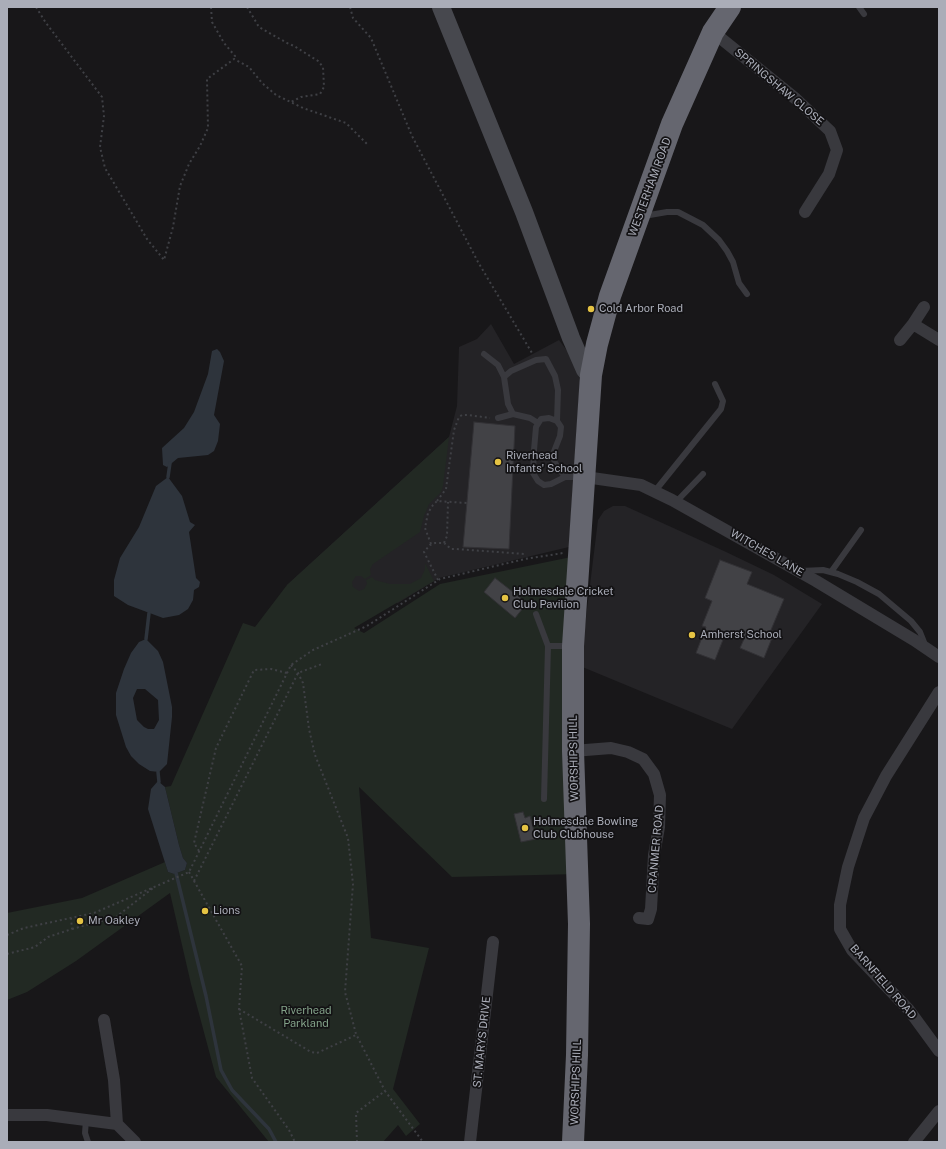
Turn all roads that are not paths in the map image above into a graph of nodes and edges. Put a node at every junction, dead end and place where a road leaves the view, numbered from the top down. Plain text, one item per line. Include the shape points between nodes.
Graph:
1 (441, 7) edge
2 (730, 7) edge
3 (859, 7) edge
4 (864, 14) dead end
5 (713, 32) junction
6 (805, 212) dead end
7 (638, 218) junction
8 (747, 294) dead end
9 (924, 307) dead end
10 (913, 324) junction
11 (900, 340) dead end
12 (939, 340) edge
13 (484, 354) dead end
14 (591, 375) junction
15 (504, 377) junction
16 (714, 384) dead end
17 (513, 414) junction
18 (498, 418) road end
19 (557, 421) junction
20 (538, 423) junction
21 (703, 474) dead end
22 (575, 477) junction
23 (655, 491) junction
24 (676, 502) junction
25 (860, 530) dead end
26 (798, 572) junction
27 (831, 572) junction
28 (536, 614) dead end
29 (548, 646) junction
30 (573, 646) junction
31 (927, 648) junction
32 (939, 657) edge
33 (939, 692) edge
34 (573, 751) junction
35 (544, 799) dead end
36 (649, 918) dead end
37 (493, 942) dead end
38 (104, 1020) dead end
39 (939, 1051) edge
40 (939, 1112) edge
41 (7, 1115) edge
42 (86, 1120) junction
43 (118, 1124) junction
44 (88, 1142) edge
45 (135, 1142) edge
46 (470, 1142) edge
47 (573, 1142) edge
48 (914, 1142) edge

1 - 14 main road via 524,212 571,338 585,370
2 - 5 highway, WESTERHAM ROAD
3 - 4 lane
5 - 6 street, SPRINGSHAW CLOSE via 796,99 830,131 837,150 829,174
5 - 7 highway, WESTERHAM ROAD via 672,124
7 - 8 lane via 678,212 703,225 727,251 733,262 738,283
7 - 14 highway, WESTERHAM ROAD via 610,296
9 - 10 street
10 - 11 street
10 - 12 street
13 - 15 lane via 498,365
14 - 22 highway, WORSHIPS HILL
15 - 17 lane via 508,404
15 - 19 lane via 511,371 536,360 546,359 555,376 558,390
16 - 23 lane via 723,401 721,409
17 - 18 lane
17 - 20 lane
19 - 20 lane via 549,418
19 - 22 lane via 561,427 553,454 555,462
20 - 22 lane via 533,473 538,481 551,484
21 - 24 lane
22 - 23 street, WITCHES LANE via 641,485
22 - 30 highway, WORSHIPS HILL via 581,514
23 - 24 street, WITCHES LANE
24 - 26 street, WITCHES LANE
25 - 27 lane
26 - 27 lane
26 - 31 street, WITCHES LANE
27 - 31 lane via 879,594 917,627
28 - 29 lane
29 - 30 lane
29 - 35 lane
30 - 34 highway, WORSHIPS HILL
31 - 32 street, WITCHES LANE
33 - 39 street, BARNFIELD ROAD via 886,776 864,818 848,867 840,904 840,929 852,950 909,1010
34 - 36 street, CRANMER ROAD via 611,748 628,752 642,759 654,774 660,795 659,826
34 - 47 highway, WORSHIPS HILL via 579,924
37 - 46 street, ST. MARYS DRIVE
38 - 43 street
40 - 48 street
41 - 42 street via 47,1115
42 - 43 street
42 - 44 lane via 85,1133
43 - 45 street

